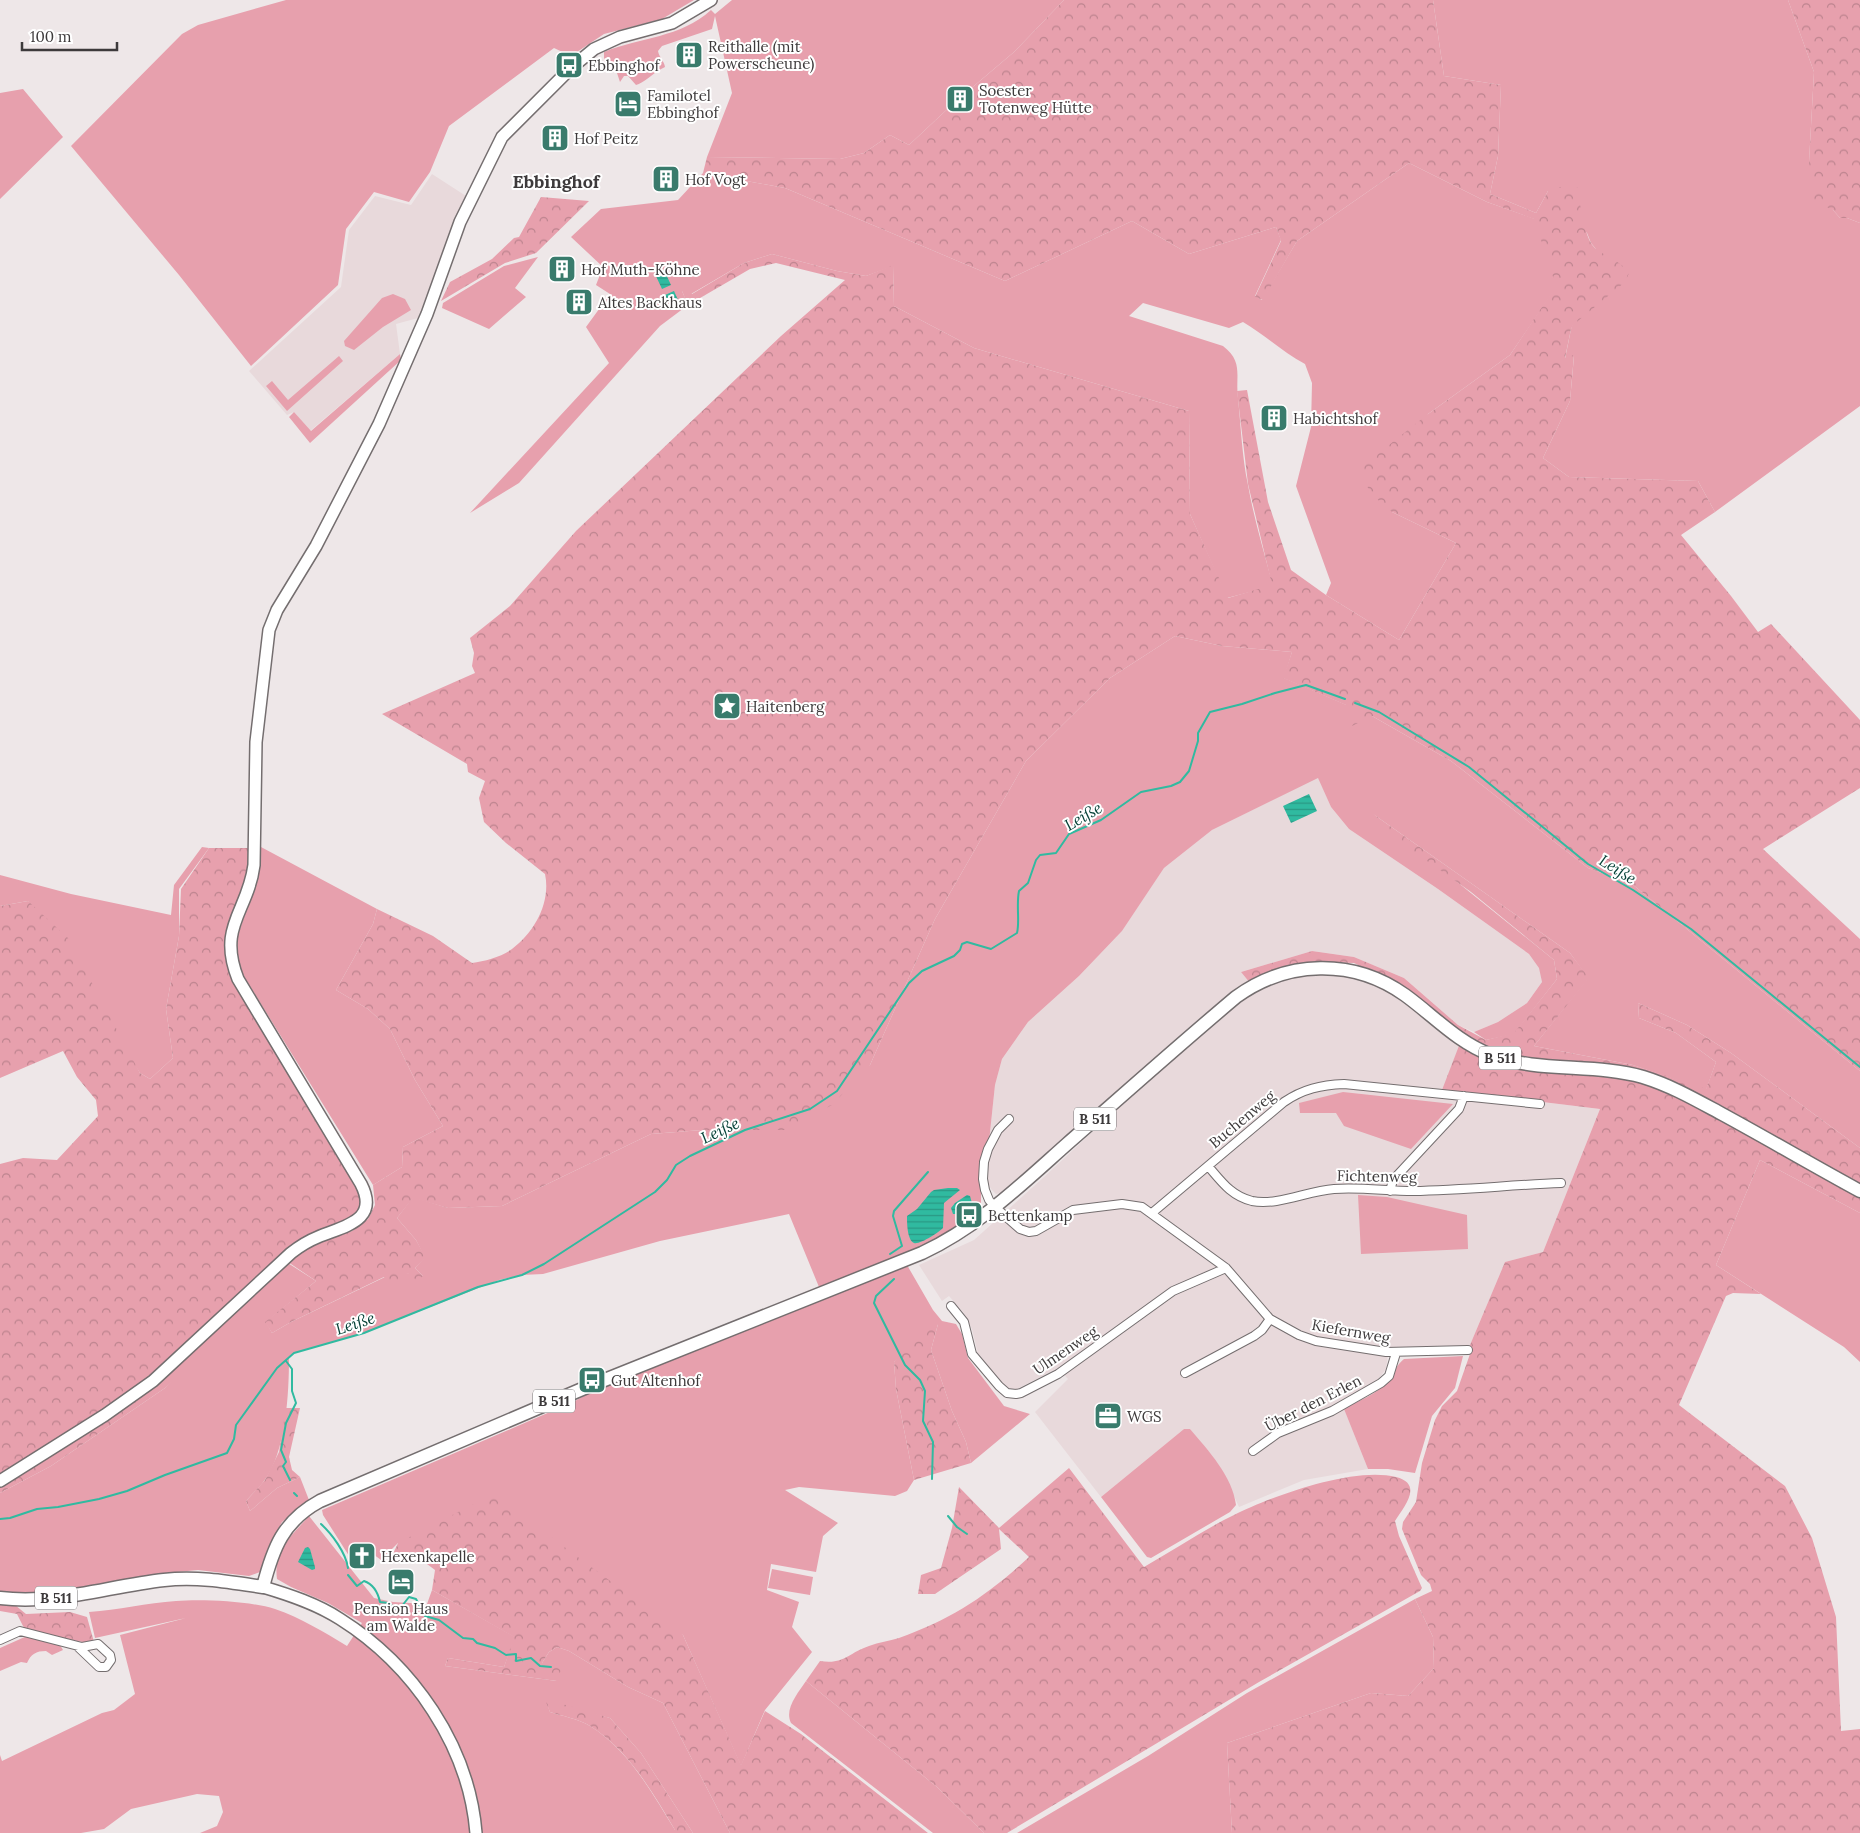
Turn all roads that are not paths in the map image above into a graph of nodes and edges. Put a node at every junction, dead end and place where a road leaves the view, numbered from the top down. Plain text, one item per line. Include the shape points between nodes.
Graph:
1 (711, 0) edge
2 (1464, 1096) junction
3 (1540, 1104) dead end
4 (1009, 1119) dead end
5 (1208, 1166) junction
6 (1561, 1183) dead end
7 (1390, 1191) junction
8 (1860, 1191) edge
9 (994, 1207) junction
10 (1152, 1212) junction
11 (1226, 1268) junction
12 (951, 1306) dead end
13 (1270, 1319) junction
14 (1468, 1350) dead end
15 (1396, 1353) junction
16 (1185, 1373) dead end
17 (1254, 1451) dead end
18 (0, 1481) edge
19 (263, 1587) junction
20 (0, 1598) edge
21 (0, 1640) edge
22 (78, 1647) dead end
23 (476, 1833) edge

1 - 18 street via 672,23 620,37 594,49 502,137 460,222 427,314 392,397 269,630 256,742 254,865 252,880 232,932 230,951 238,979 361,1184 366,1198 365,1209 353,1223 310,1240 289,1254 146,1387
2 - 3 street, Buchenweg
2 - 5 street, Buchenweg via 1344,1084 1313,1088 1284,1102
2 - 7 street via 1459,1109 1394,1180
4 - 9 street via 994,1137 984,1162 985,1190
5 - 7 street, Fichtenweg via 1235,1194 1259,1202 1343,1188
5 - 10 street, Buchenweg
6 - 7 street, Fichtenweg
8 - 9 main road, B 511 via 1674,1088 1642,1077 1531,1064 1494,1056 1455,1036 1407,996 1382,982 1350,971 1316,968 1274,976 1236,997
9 - 10 street via 1017,1228 1029,1232 1040,1230 1064,1213 1078,1209 1122,1204
9 - 19 main road, B 511 via 956,1236 922,1253 534,1409 312,1506 294,1519 282,1536
10 - 11 street, Kiefernweg
11 - 12 street, Ulmenweg via 1178,1288 1058,1374 1016,1394 1004,1391 972,1354 964,1322
11 - 13 street, Kiefernweg
13 - 15 street, Kiefernweg via 1307,1338
13 - 16 street via 1254,1336
14 - 15 street, Kiefernweg
15 - 17 street, Über den Erlen via 1389,1376 1381,1383 1332,1411 1278,1433
19 - 20 main road, B 511 via 195,1579 166,1580 63,1598
19 - 23 street via 283,1592 340,1619 390,1657 415,1685 451,1744 468,1792
21 - 22 street via 20,1631

